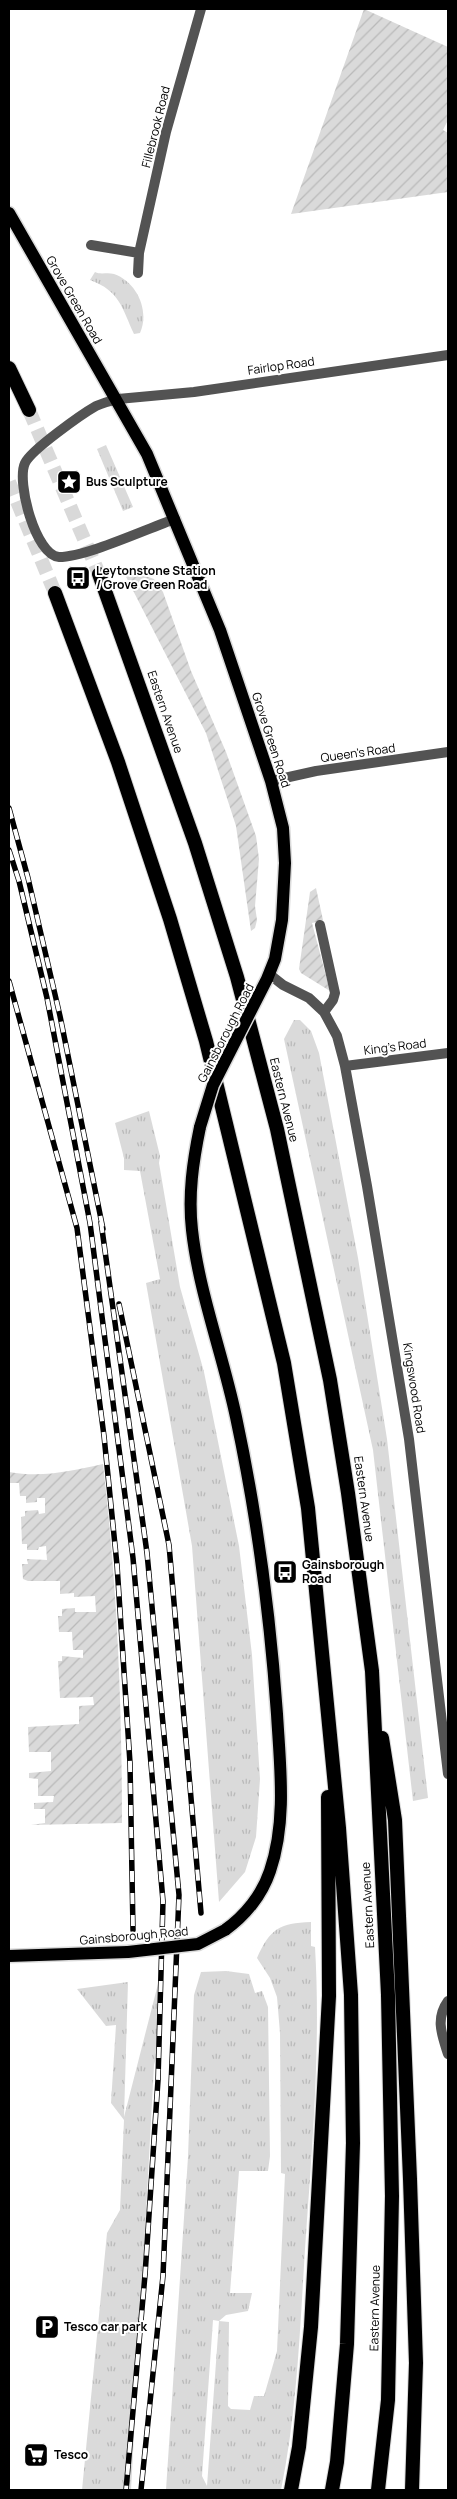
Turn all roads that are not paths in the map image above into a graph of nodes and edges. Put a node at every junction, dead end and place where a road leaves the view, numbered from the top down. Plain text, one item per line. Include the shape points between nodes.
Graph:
1 (201, 9) edge
2 (9, 213) edge
3 (90, 245) dead end
4 (140, 253) junction
5 (138, 273) dead end
6 (448, 356) edge
7 (9, 368) edge
8 (118, 399) junction
9 (28, 410) tunnel mouth
10 (175, 519) junction
11 (99, 574) tunnel mouth
12 (56, 592) tunnel mouth
13 (448, 752) edge
14 (271, 781) junction
15 (320, 924) dead end
16 (268, 977) junction
17 (324, 1012) junction
18 (448, 1053) edge
19 (345, 1066) junction
20 (372, 1671) junction
21 (325, 1679) junction
22 (448, 1774) edge
23 (9, 1956) edge
24 (448, 2001) edge
25 (448, 2054) edge
26 (290, 2490) edge
27 (332, 2490) edge
28 (378, 2490) edge
29 (412, 2490) edge

1 - 4 street, Fillebrook Road via 166,132
2 - 8 main road, Grove Green Road
3 - 4 street
4 - 5 street, Fillebrook Road
6 - 8 street, Fairlop Road via 194,392
7 - 9 highway
8 - 10 main road, Grove Green Road via 147,454
8 - 10 street via 94,407 26,460 22,470 24,499 45,550 57,557 78,554
10 - 14 main road, Grove Green Road via 220,630
11 - 20 highway, Eastern Avenue via 195,843 237,977 277,1129 330,1380
12 - 21 highway, Eastern Avenue via 118,762 170,919 206,1042 284,1363 308,1508
13 - 14 street, Queen's Road via 316,771
14 - 16 main road, Grove Green Road via 283,828 285,863 282,920 275,959
15 - 17 street via 336,992
16 - 17 street, Kingswood Road via 309,998
16 - 23 main road, Gainsborough Road, bridge via 213,1085 200,1127 190,1194 192,1231 202,1282 236,1418 259,1541 272,1647 282,1784 278,1835 270,1872 256,1900 242,1917 226,1930 198,1944 128,1952
17 - 19 street, Kingswood Road via 337,1036
18 - 19 street, King's Road
19 - 22 street, Kingswood Road via 409,1439
20 - 28 highway, Eastern Avenue via 388,1995 392,2196 388,2400
20 - 29 highway via 395,1820 416,2363
21 - 26 highway via 329,1996 311,2327 299,2447
21 - 27 highway, Eastern Avenue via 351,1995 353,2143 346,2344
24 - 25 street via 440,2015

